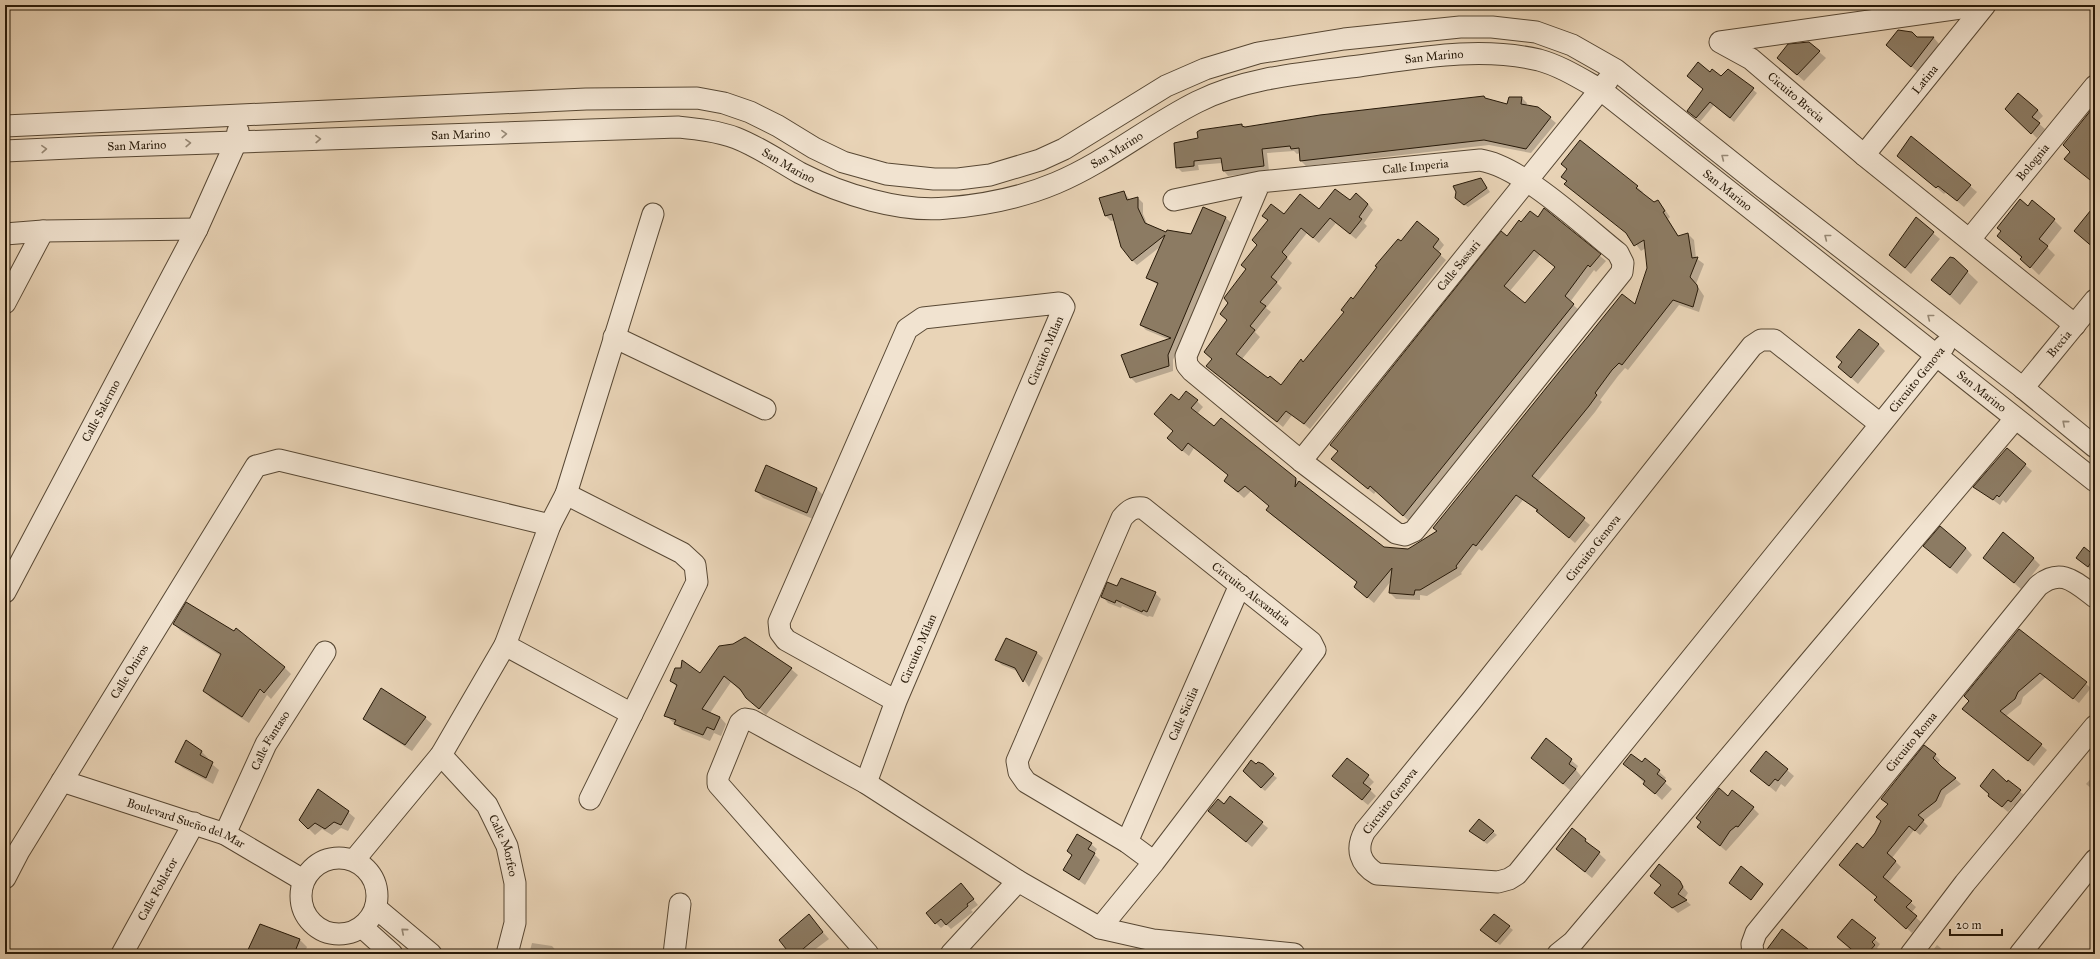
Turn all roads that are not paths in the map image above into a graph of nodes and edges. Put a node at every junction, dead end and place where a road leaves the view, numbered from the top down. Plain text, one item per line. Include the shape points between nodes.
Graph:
1 (1982, 5) edge
2 (1986, 5) edge
3 (1460, 27) junction
4 (1460, 54) junction
5 (1616, 70) junction
6 (2095, 86) edge
7 (1601, 90) junction
8 (242, 115) junction
9 (5, 126) edge
10 (236, 142) junction
11 (5, 151) edge
12 (1864, 155) junction
13 (1528, 181) junction
14 (1260, 182) junction
15 (1174, 200) dead end
16 (653, 214) dead end
17 (197, 229) junction
18 (43, 231) junction
19 (5, 234) edge
20 (1970, 240) junction
21 (2095, 300) edge
22 (5, 303) edge
23 (2075, 325) junction
24 (1952, 334) junction
25 (614, 337) junction
26 (1936, 356) junction
27 (2023, 388) junction
28 (765, 409) dead end
29 (2015, 419) junction
30 (1880, 424) junction
31 (2095, 448) edge
32 (1301, 461) junction
33 (2095, 481) edge
34 (566, 494) junction
35 (550, 525) junction
36 (1240, 585) junction
37 (5, 592) edge
38 (2095, 597) edge
39 (505, 645) junction
40 (325, 652) dead end
41 (896, 701) junction
42 (632, 714) junction
43 (2095, 726) edge
44 (441, 755) junction
45 (62, 781) junction
46 (866, 783) junction
47 (590, 799) dead end
48 (194, 823) junction
49 (225, 834) junction
50 (1127, 842) junction
51 (355, 860) junction
52 (2095, 860) edge
53 (1154, 862) junction
54 (5, 878) edge
55 (303, 880) junction
56 (1018, 881) junction
57 (680, 904) dead end
58 (376, 908) junction
59 (362, 927) junction
60 (1100, 928) junction
61 (122, 954) edge
62 (392, 954) edge
63 (431, 954) edge
64 (507, 954) edge
65 (674, 954) edge
66 (868, 954) edge
67 (951, 954) edge
68 (1294, 954) edge
69 (1558, 954) edge
70 (1753, 954) edge
71 (1911, 954) edge
72 (2020, 954) edge

1 - 12 street, Cicuito Brecia via 1720,42 1751,59
2 - 12 street, Latina
3 - 4 street
3 - 5 street, San Marino via 1492,27 1536,32 1572,45
3 - 8 street, San Marino via 1344,39 1230,60 1166,86 1064,149 1040,160 990,175 958,179 886,174 843,162 750,112 724,103 697,98 586,99
4 - 7 street, San Marino via 1517,56 1541,61
10 -> 4 street, San Marino via 678,127 711,131 757,147 802,174 843,192 889,204 946,208 1016,196 1056,183 1199,101 1270,77
5 - 7 street, Calle Sassari
24 -> 5 street, San Marino
6 - 20 street, Bolognia
7 - 13 street, Calle Sassari
7 - 26 street, San Marino
8 - 9 street, San Marino
8 - 10 street, Calle Salermo
11 -> 10 street, San Marino
10 - 17 street, Calle Salermo
12 - 20 street, Cicuito Brecia
13 - 14 street, Calle Imperia via 1493,162 1480,160
13 - 32 street, Calle Sassari
13 - 32 street, Calle Imperia via 1618,253 1623,262 1622,272 1414,531 1406,535 1396,533
14 - 15 street, Calle Imperia
14 - 32 street via 1186,356 1187,365
16 - 25 street
17 - 18 street
17 - 37 street, Calle Salermo
18 - 19 street
18 - 22 street
20 - 23 street, Cicuito Brecia
21 - 23 street, Brecia
23 - 27 street, Brecia
24 - 26 street, Circuito Genova
24 - 27 street, San Marino
25 - 28 street
25 - 34 street
26 - 29 street, San Marino
26 - 30 street, Circuito Genova
31 -> 27 street, San Marino
29 - 33 street, San Marino
29 - 69 street via 1573,942
30 - 30 street, Circuito Genova via 1516,874 1498,882 1377,874 1368,869 1359,851 1365,831 1752,346 1761,340 1774,340
34 - 35 street
34 - 42 street via 682,553 695,565 697,582
35 - 39 street
35 - 45 street, Calle Oniros via 279,460 256,466
36 - 50 street, Calle Sicilia
36 - 50 street, Circuito Alexandria via 1143,508 1128,511 1122,518 1017,761 1019,772 1026,782
36 - 53 street, Circuito Alexandria via 1312,642 1315,650
38 - 70 street, Circuito Roma via 2072,580 2057,576 2047,578 2038,586 1756,934 1752,944
39 - 42 street
39 - 44 street
40 - 49 street, Calle Fantaso via 266,744
41 - 41 street, Circuito Milan via 1064,307 1062,304 923,318 907,329 779,622 780,632 786,640
41 - 46 street, Circuito Milan
42 - 47 street
43 - 71 street
44 - 51 street
44 - 64 street, Calle Morfeo via 488,805 507,846 515,883 515,923
45 - 48 street, Boulevard Sueño del Mar
45 - 54 street, Calle Oniros
46 - 56 street
46 - 66 street via 745,719 740,722 718,777 718,784 723,790
48 - 49 street, Boulevard Sueño del Mar
48 - 61 street, Calle Fobletor
49 - 55 street, Boulevard Sueño del Mar
50 - 53 street
51 - 55 street via 334,856 316,864
51 - 58 street via 370,872 378,891
52 - 72 street
53 - 60 street, Circuito Alexandria
55 - 59 street via 300,900 307,919 324,932 343,935
56 - 60 street
56 - 67 street
57 - 65 street
58 - 59 street
63 -> 58 street
59 - 62 street
60 - 68 street via 1153,940

